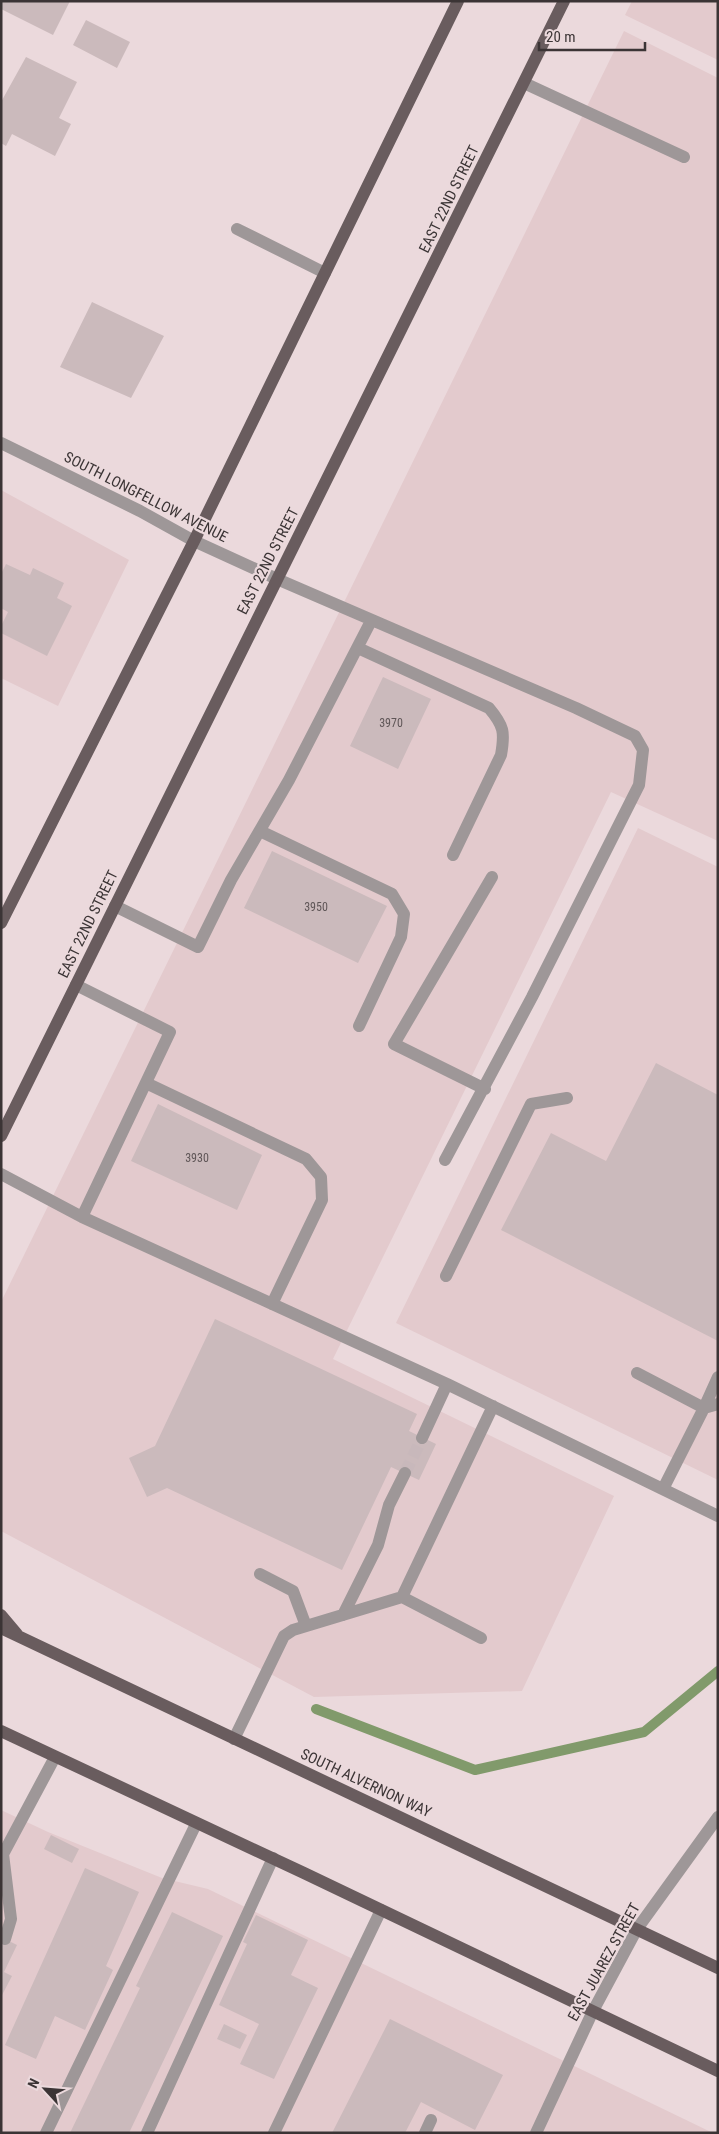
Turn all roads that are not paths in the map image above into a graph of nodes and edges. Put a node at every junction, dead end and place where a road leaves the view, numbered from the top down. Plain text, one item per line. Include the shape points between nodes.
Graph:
1 (458, 1) edge
2 (564, 1) edge
3 (524, 83) junction
4 (684, 157) dead end
5 (236, 229) dead end
6 (325, 273) junction
7 (1, 443) edge
8 (194, 540) junction
9 (277, 580) junction
10 (371, 620) junction
11 (358, 648) junction
12 (260, 831) junction
13 (453, 855) dead end
14 (492, 877) dead end
15 (115, 906) junction
16 (1, 923) edge
17 (76, 985) junction
18 (359, 1026) dead end
19 (146, 1083) junction
20 (485, 1089) junction
21 (567, 1098) dead end
22 (1, 1136) edge
23 (445, 1160) dead end
24 (1, 1174) edge
25 (82, 1217) junction
26 (446, 1276) dead end
27 (272, 1304) junction
28 (637, 1373) dead end
29 (718, 1377) edge
30 (447, 1384) junction
31 (718, 1404) edge
32 (493, 1406) junction
33 (704, 1408) junction
34 (422, 1438) tunnel mouth
35 (405, 1473) tunnel mouth
36 (663, 1489) junction
37 (718, 1516) edge
38 (260, 1574) dead end
39 (402, 1597) junction
40 (343, 1615) junction
41 (1, 1616) edge
42 (306, 1626) junction
43 (1, 1628) edge
44 (21, 1637) junction
45 (481, 1638) dead end
46 (1, 1732) edge
47 (234, 1739) junction
48 (55, 1757) junction
49 (718, 1817) edge
50 (196, 1824) junction
51 (2, 1856) edge
52 (273, 1858) junction
53 (381, 1910) junction
54 (637, 1929) junction
55 (5, 1939) dead end
56 (718, 1968) edge
57 (592, 2012) junction
58 (718, 2071) edge
59 (431, 2120) dead end
60 (46, 2133) edge
61 (147, 2133) edge
62 (274, 2133) edge
63 (425, 2133) edge
64 (536, 2133) edge

1 - 6 main road
2 - 3 main road, EAST 22ND STREET
3 - 4 street
3 - 9 main road, EAST 22ND STREET
5 - 6 street
6 - 8 main road
7 - 8 street, SOUTH LONGFELLOW AVENUE
8 - 9 street, SOUTH LONGFELLOW AVENUE
8 - 16 main road
9 - 10 street, SOUTH LONGFELLOW AVENUE
9 - 15 main road, EAST 22ND STREET
10 - 11 street
10 - 20 street, SOUTH LONGFELLOW AVENUE via 635,736 643,750 639,785
11 - 12 street
11 - 13 street via 489,708 502,724 501,754
12 - 15 street via 198,947
12 - 18 street via 392,894 404,914 401,937
14 - 20 street via 394,1044
15 - 17 main road, EAST 22ND STREET
17 - 19 street via 170,1032
17 - 22 main road, EAST 22ND STREET
19 - 25 street
19 - 27 street via 306,1159 321,1177 322,1200
20 - 23 street, SOUTH LONGFELLOW AVENUE
21 - 26 street via 531,1104
24 - 25 street
25 - 27 street
27 - 30 street
28 - 33 street
29 - 33 street
30 - 32 street
30 - 34 street
31 - 33 street
32 - 36 street
32 - 39 street
33 - 36 street
35 - 40 street via 389,1505 378,1545
36 - 37 street
38 - 42 street via 293,1591
39 - 40 street
39 - 45 street
40 - 42 street
41 - 44 main road
42 - 47 street via 284,1636
43 - 44 main road, SOUTH ALVERNON WAY
44 - 47 main road, SOUTH ALVERNON WAY
46 - 48 main road
47 - 54 main road, SOUTH ALVERNON WAY
48 - 50 main road
48 - 51 street
49 - 54 street, EAST JUAREZ STREET
50 - 52 main road
50 - 60 street
51 - 55 street via 11,1919
52 - 53 main road
52 - 61 street
53 - 57 main road
53 - 62 street
54 - 56 main road, SOUTH ALVERNON WAY
54 - 57 street, EAST JUAREZ STREET
57 - 58 main road
57 - 64 street, EAST JUAREZ STREET
59 - 63 street

